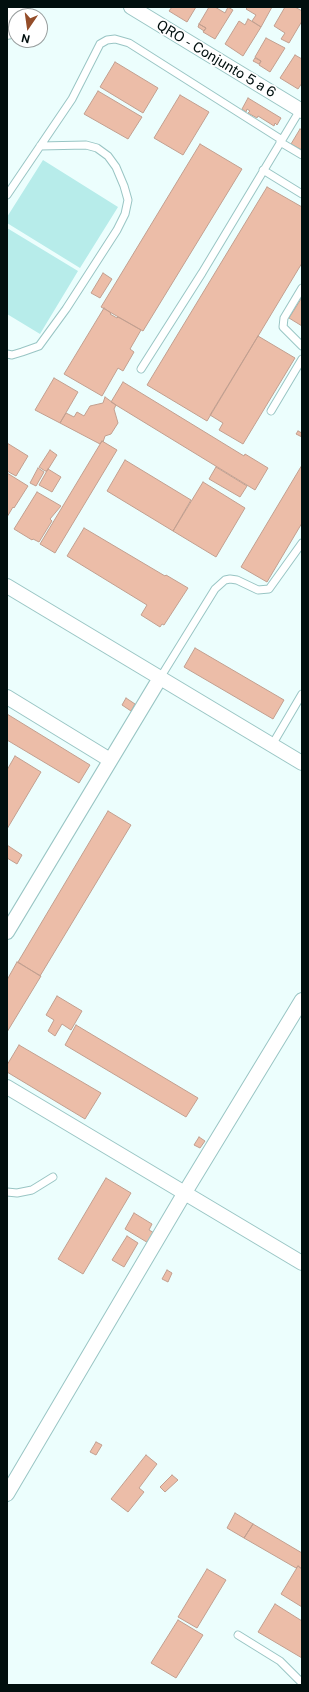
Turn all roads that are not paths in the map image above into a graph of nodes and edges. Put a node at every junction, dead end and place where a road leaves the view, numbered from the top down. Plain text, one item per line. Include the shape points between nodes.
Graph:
1 (18, 7) edge
2 (134, 8) edge
3 (7, 28) edge
4 (301, 110) edge
5 (281, 141) junction
6 (40, 146) junction
7 (302, 155) edge
8 (263, 170) junction
9 (302, 194) edge
10 (7, 195) edge
11 (302, 288) edge
12 (302, 346) edge
13 (7, 354) edge
14 (302, 359) edge
15 (141, 368) dead end
16 (271, 411) dead end
17 (302, 543) edge
18 (7, 586) edge
19 (160, 678) junction
20 (302, 694) edge
21 (7, 697) edge
22 (272, 745) junction
23 (110, 760) junction
24 (302, 763) edge
25 (7, 932) edge
26 (302, 1000) edge
27 (7, 1087) edge
28 (53, 1177) dead end
29 (7, 1192) edge
30 (184, 1194) junction
31 (301, 1262) edge
32 (7, 1494) edge
33 (238, 1635) dead end
34 (302, 1683) edge

1 - 3 main road
2 - 4 street, QRO - Conjunto 5 a 6
4 - 5 lane
5 - 6 lane via 129,43 116,39 100,44 72,98
5 - 7 lane
5 - 8 lane
6 - 10 lane
6 - 13 lane via 86,145 97,148 108,156 116,167 128,200 117,230 39,346 12,355
8 - 9 lane
8 - 15 lane via 202,273
11 - 12 lane via 284,318 283,327
14 - 16 lane
17 - 19 lane via 269,589 258,590 230,579 215,589
18 - 19 street
19 - 22 street
19 - 23 street
20 - 22 lane
21 - 23 street
22 - 24 street
23 - 25 street
26 - 30 street
27 - 30 street
28 - 29 lane via 32,1190
30 - 31 street
30 - 32 street
33 - 34 lane via 280,1661

